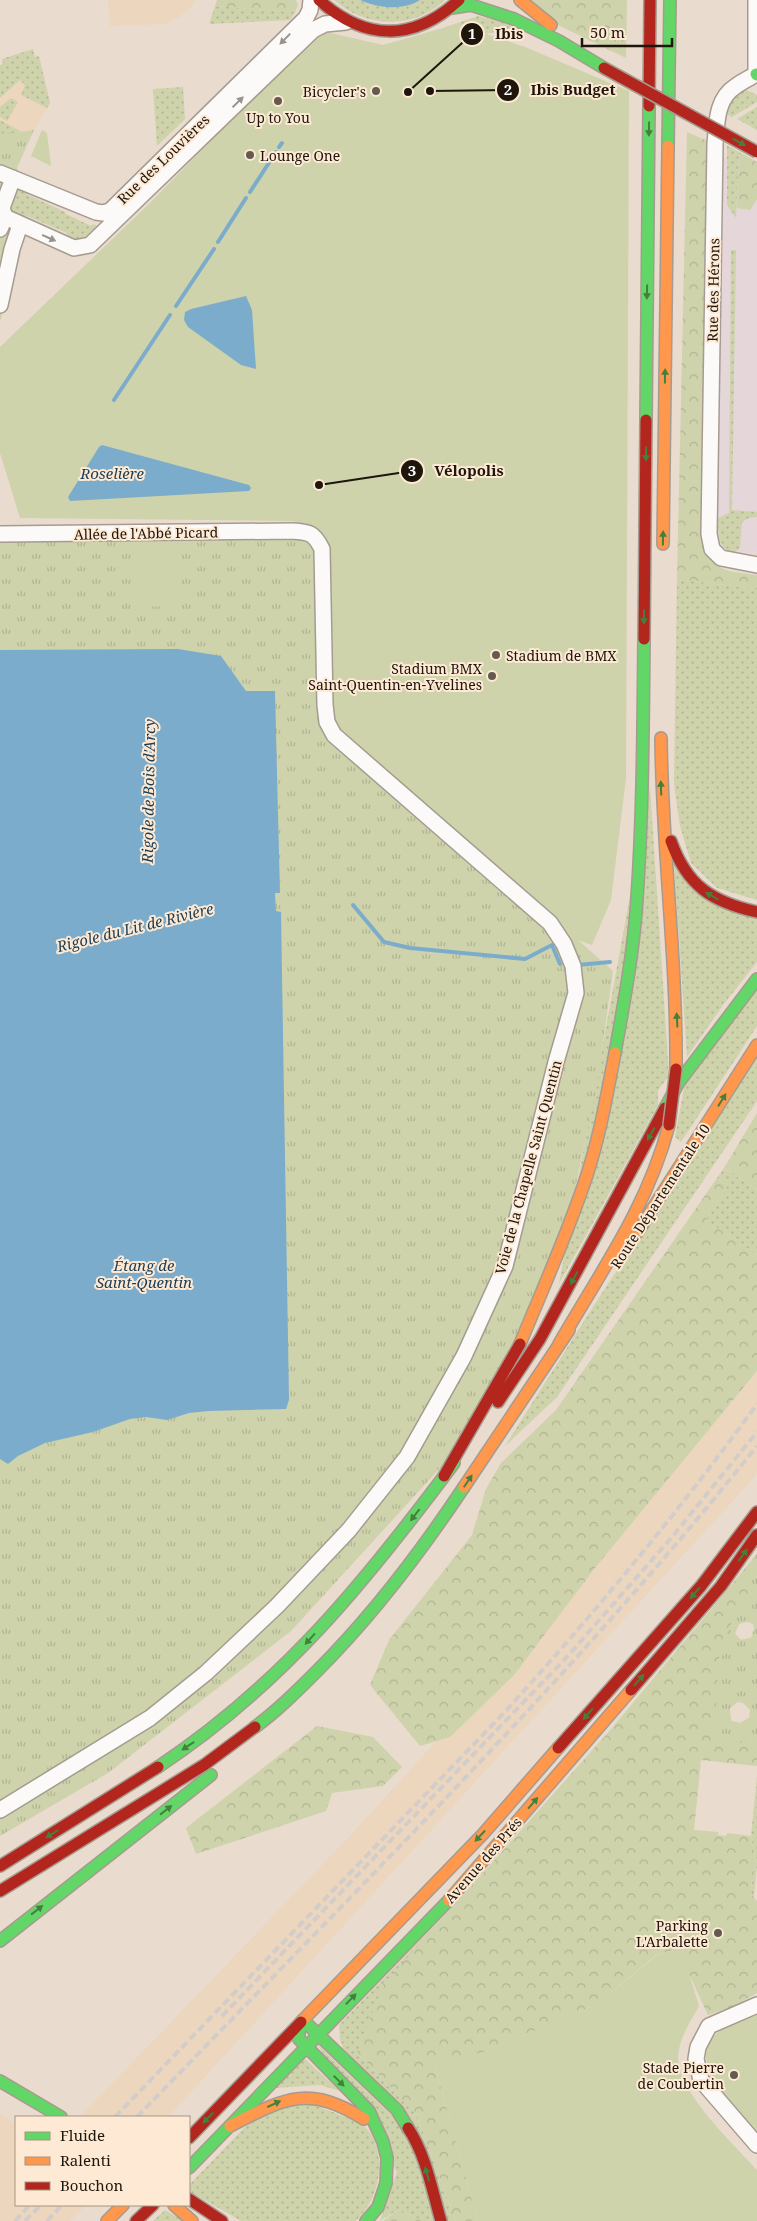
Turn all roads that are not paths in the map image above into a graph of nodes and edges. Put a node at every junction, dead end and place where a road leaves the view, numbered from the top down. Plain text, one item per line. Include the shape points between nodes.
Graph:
1 (311, 0) edge
2 (319, 0) edge
3 (520, 0) edge
4 (650, 0) edge
5 (670, 0) edge
6 (756, 0) edge
7 (456, 4) edge
8 (346, 22) junction
9 (605, 62) junction
10 (757, 74) edge
11 (757, 141) edge
12 (757, 152) edge
13 (6, 175) edge
14 (2, 223) edge
15 (20, 225) junction
16 (1, 298) edge
17 (292, 532) joint
18 (0, 534) edge
19 (663, 556) dead end
20 (757, 565) edge
21 (661, 725) dead end
22 (662, 808) junction
23 (757, 912) edge
24 (757, 979) edge
25 (757, 1045) edge
26 (558, 1344) junction
27 (444, 1476) junction
28 (757, 1512) edge
29 (757, 1536) edge
30 (262, 1722) junction
31 (233, 1758) dead end
32 (218, 1770) dead end
33 (0, 1810) edge
34 (0, 1866) edge
35 (0, 1891) edge
36 (0, 1941) edge
37 (757, 2005) edge
38 (303, 2020) junction
39 (317, 2034) junction
40 (305, 2046) junction
41 (0, 2071) edge
42 (0, 2081) edge
43 (0, 2092) edge
44 (32, 2099) junction
45 (38, 2116) edge
46 (59, 2116) edge
47 (230, 2126) junction
48 (379, 2134) junction
49 (190, 2137) edge
50 (757, 2145) edge
51 (190, 2167) edge
52 (190, 2199) edge
53 (122, 2206) edge
54 (151, 2206) edge
55 (178, 2207) edge
56 (107, 2221) edge
57 (136, 2221) edge
58 (192, 2221) edge
59 (200, 2221) edge
60 (222, 2221) edge
61 (366, 2221) edge
62 (441, 2221) edge

1 -> 13 street, Rue des Louvières via 306,18 110,211 96,212
2 - 8 main road
3 - 9 main road
4 -> 27 main road via 643,747 641,833 632,948 615,1061 590,1165 572,1219 518,1348
19 -> 5 main road
6 - 10 street, Rue des Hérons
7 - 8 main road via 426,25 401,32 370,31
7 - 9 main road via 472,5 528,24
15 -> 8 street, Rue des Louvières via 74,248 90,245 313,30 325,24
9 - 11 main road
9 -> 12 main road, bridge
10 - 20 street, Rue des Hérons via 727,94 718,109 709,534 712,549 721,558
13 - 14 street, Rue des Louvières
14 - 15 street, Rue des Louvières
15 - 16 street
17 - 18 street, Allée de l'Abbé Picard
17 - 33 street, Voie de la Chapelle Saint Quentin via 306,532 316,537 322,549 325,705 327,722 334,735 550,923 573,966 576,993 505,1266 464,1356 407,1457 349,1530 277,1606 206,1673 150,1718
22 -> 21 main road
23 -> 22 main road via 729,905 692,882 678,862
26 -> 22 main road, bridge via 650,1187 669,1125 676,1069 677,1011
24 -> 27 main road via 679,1082 540,1339
26 -> 25 main road, Route Départementale 10 via 637,1234
30 -> 26 main road via 346,1642 384,1598 426,1544
27 -> 34 main road via 342,1605 256,1692 202,1736
28 -> 38 main road, Avenue des Prés via 701,1586 483,1834
39 -> 29 main road, Avenue des Prés via 451,1898 721,1586
30 - 31 main road via 258,1738
30 - 35 main road via 204,1765
36 -> 32 main road
37 - 50 street via 709,2026 698,2047 696,2059 701,2080
38 - 39 main road
38 - 40 main road via 299,2039
38 -> 49 main road, Avenue des Prés
39 - 40 main road, Avenue des Prés
62 -> 39 main road via 414,2137 397,2110
40 - 47 main road, Avenue des Prés
40 -> 48 main road via 369,2111
41 - 44 main road
42 - 44 main road
43 - 45 main road
44 - 46 main road
47 -> 48 main road via 278,2102 300,2096 323,2097 370,2122
47 - 51 main road, Avenue des Prés
48 - 61 main road via 387,2158 386,2183 378,2207
52 - 60 main road
53 - 56 main road
54 - 57 main road
55 - 58 main road
55 - 59 main road

